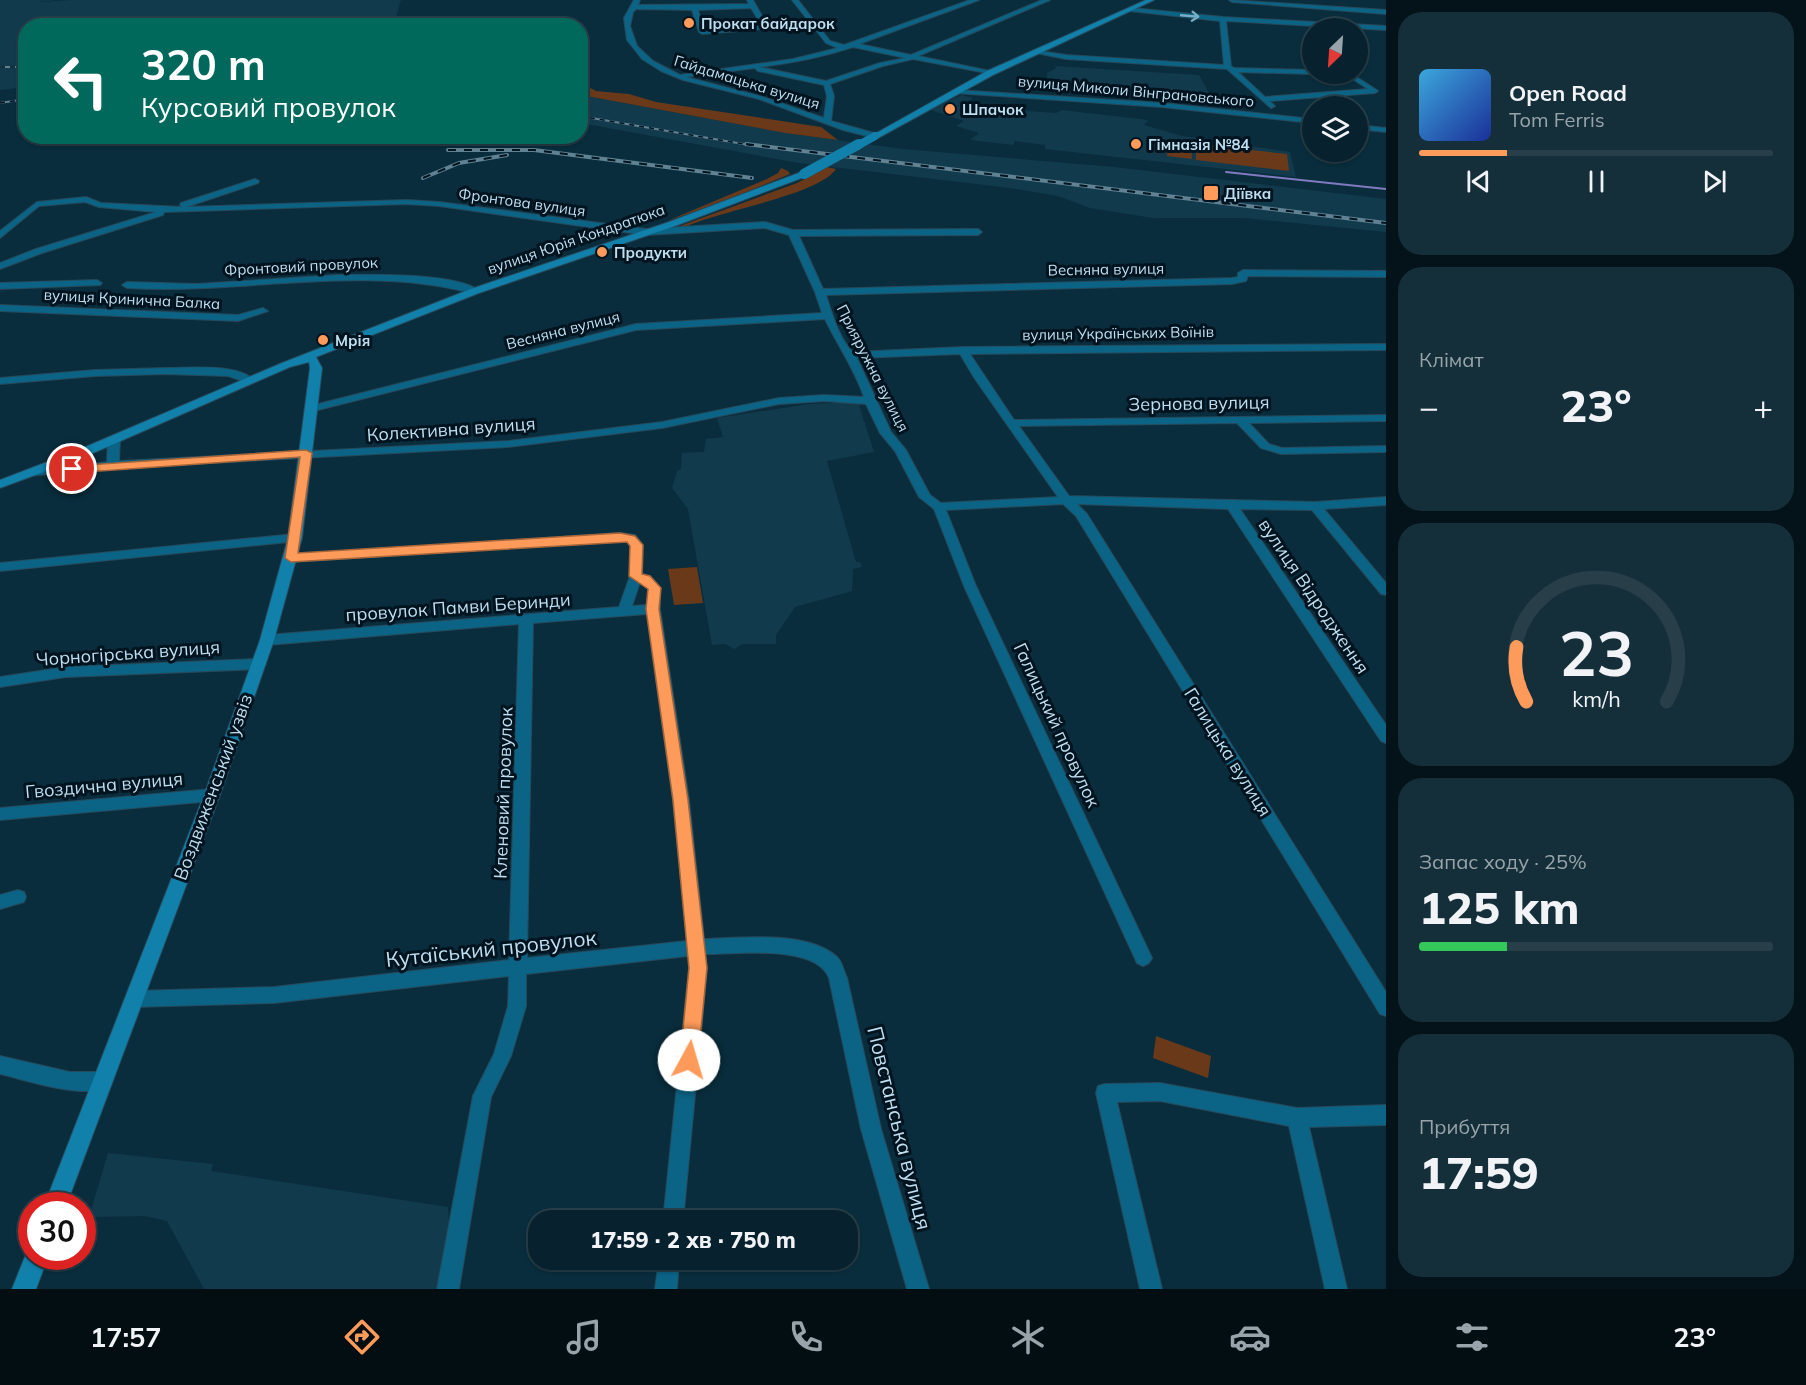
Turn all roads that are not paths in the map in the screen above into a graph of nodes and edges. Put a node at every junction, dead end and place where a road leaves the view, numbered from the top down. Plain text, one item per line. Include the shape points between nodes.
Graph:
1 (795, 0) edge
2 (976, 0) edge
3 (1047, 0) edge
4 (1151, 0) edge
5 (1232, 0) edge
6 (750, 3) edge
7 (636, 4) edge
8 (704, 4) edge
9 (694, 8) junction
10 (1132, 10) junction
11 (1386, 12) edge
12 (1223, 19) junction
13 (1386, 28) edge
14 (848, 46) junction
15 (1034, 52) junction
16 (915, 56) junction
17 (747, 67) junction
18 (1230, 68) junction
19 (1302, 72) edge
20 (990, 73) junction
21 (680, 76) junction
22 (826, 83) junction
23 (1364, 84) edge
24 (956, 92) junction
25 (1264, 99) junction
26 (1282, 117) junction
27 (1302, 120) edge
28 (827, 121) junction
29 (1368, 128) edge
30 (1386, 130) edge
31 (875, 136) junction
32 (255, 181) dead end
33 (170, 210) junction
34 (646, 232) junction
35 (978, 232) dead end
36 (793, 233) junction
37 (0, 235) edge
38 (0, 266) edge
39 (1386, 274) edge
40 (97, 283) dead end
41 (126, 285) dead end
42 (0, 286) edge
43 (475, 291) junction
44 (820, 292) junction
45 (0, 308) edge
46 (262, 311) dead end
47 (828, 316) junction
48 (1386, 346) edge
49 (963, 350) junction
50 (851, 355) junction
51 (309, 356) junction
52 (249, 380) junction
53 (0, 381) edge
54 (870, 400) junction
55 (310, 409) junction
56 (1386, 418) edge
57 (1239, 419) junction
58 (1012, 423) junction
59 (114, 439) junction
60 (1386, 449) edge
61 (306, 453) junction
62 (113, 465) junction
63 (32, 474) junction
64 (0, 484) edge
65 (1066, 500) junction
66 (1386, 501) edge
67 (1232, 505) junction
68 (1315, 506) junction
69 (939, 507) junction
70 (295, 538) junction
71 (291, 558) junction
72 (0, 567) edge
73 (636, 576) junction
74 (1386, 591) edge
75 (652, 609) junction
76 (624, 612) junction
77 (526, 620) junction
78 (267, 640) junction
79 (259, 664) junction
80 (0, 682) edge
81 (1386, 737) edge
82 (212, 795) junction
83 (0, 814) edge
84 (18, 897) dead end
85 (0, 902) edge
86 (697, 947) junction
87 (1143, 958) dead end
88 (518, 967) junction
89 (838, 978) joint
90 (134, 999) junction
91 (1386, 1008) edge
92 (0, 1065) edge
93 (103, 1082) junction
94 (1386, 1115) edge
95 (1297, 1119) junction
96 (60, 1192) edge
97 (674, 1210) edge
98 (31, 1270) edge
99 (668, 1270) edge
100 (24, 1289) edge
101 (448, 1289) edge
102 (666, 1289) edge
103 (918, 1289) edge
104 (1151, 1289) edge
105 (1336, 1289) edge

1 - 14 street via 828,42
2 - 14 street
3 - 16 street
4 - 10 street, вулиця Юрія Кондратюка
5 - 11 street
6 - 8 street
6 - 9 street via 765,27 702,32
7 - 9 street
7 - 21 street, Гайдамацька вулиця via 627,15 629,40 657,67
8 - 9 street
10 -> 12 street
10 - 15 street, вулиця Юрія Кондратюка
12 - 13 street
12 - 18 street
14 - 16 street
14 - 17 street via 793,61
15 - 18 street
15 - 20 street, вулиця Юрія Кондратюка
16 - 20 street
16 - 22 street
17 - 21 street
17 - 22 street
18 - 19 street
18 - 25 street
20 - 24 street, вулиця Юрія Кондратюка
21 - 28 street, Гайдамацька вулиця
22 - 28 street via 831,103
23 - 25 street via 1378,93
24 - 26 street, вулиця Миколи Вінграновського via 1088,99
24 - 31 street, вулиця Юрія Кондратюка
25 - 26 street
26 - 27 street, вулиця Миколи Вінграновського
28 - 31 street, Гайдамацька вулиця
29 - 30 street
31 - 34 street, вулиця Юрія Кондратюка, bridge via 804,174
32 - 33 street, Фронтова вулиця
33 - 34 street, Фронтова вулиця via 407,202
33 - 37 street, Фронтова вулиця via 99,205 86,199 38,204
33 - 38 street
34 - 36 street, Фронтова вулиця via 765,225
34 - 43 street, вулиця Юрія Кондратюка
35 - 36 street, Фронтова вулиця
36 - 44 street, Прияружна вулиця
39 - 44 street, Весняна вулиця via 1243,273 1243,279 1232,281
40 - 42 street
41 - 43 street, Фронтовий провулок via 165,288 370,276 434,281
43 - 51 street, вулиця Юрія Кондратюка
44 - 47 street, Прияружна вулиця
45 - 46 street, вулиця Кринична Балка via 238,318
47 - 50 street, Прияружна вулиця
47 - 55 street, Весняна вулиця via 636,327
48 - 49 street, вулиця Українських Воїнів
49 - 50 street, вулиця Українських Воїнів
49 - 58 street, Галицька вулиця
50 - 54 street, Прияружна вулиця
51 - 52 street, вулиця Юрія Кондратюка
51 - 55 street, Воздвиженський узвіз via 316,368
52 - 53 street via 230,372 159,370
52 - 59 street, вулиця Юрія Кондратюка
54 - 61 street, Колективна вулиця via 779,401 662,425 508,444
54 - 69 street, Прияружна вулиця via 925,497
55 - 61 street, Воздвиженський узвіз
56 - 57 street, Зернова вулиця
57 - 58 street, Зернова вулиця
57 - 60 street via 1265,446 1281,452
58 - 65 street, Галицька вулиця
59 - 62 street
59 - 63 street, вулиця Юрія Кондратюка
61 - 62 street, Колективна вулиця
61 - 70 street, Воздвиженський узвіз
62 - 63 street, Колективна вулиця
63 - 64 street, вулиця Юрія Кондратюка
65 - 67 street
65 - 69 street
65 - 91 street, Галицька вулиця via 1081,514
66 - 68 street
67 - 68 street
67 - 81 street, вулиця Відродження
68 - 74 street
69 - 87 street, Галицький провулок via 970,586
70 - 71 street, Воздвиженський узвіз
70 - 72 street
71 - 73 street via 620,537 631,538 637,545
71 - 78 street, Воздвиженський узвіз
73 - 75 street via 646,579 654,588
73 - 76 street
75 - 76 street, провулок Памви Беринди
75 - 86 street via 681,800
76 - 77 street, провулок Памви Беринди
77 - 78 street, провулок Памви Беринди
77 - 88 street, Кленовий провулок
78 - 79 street, Воздвиженський узвіз
79 - 80 street, Чорногірська вулиця via 66,672
79 - 82 street, Воздвиженський узвіз
82 - 83 street, Гвоздична вулиця
82 - 90 street, Воздвиженський узвіз
84 - 85 street
86 - 88 street, Кутаїський провулок
86 - 89 street, Кутаїський провулок via 772,945 812,951 832,963
86 - 97 street
88 - 90 street, Кутаїський провулок via 274,995
88 - 101 street via 517,1006 502,1056 482,1096
89 - 103 street, Повстанська вулиця via 872,1129
90 - 93 street, Воздвиженський узвіз
92 - 93 street via 70,1081
93 - 96 street, Воздвиженський узвіз
94 - 95 street
95 - 104 street via 1160,1092 1106,1093
95 - 105 street
98 - 100 street
99 - 102 street

